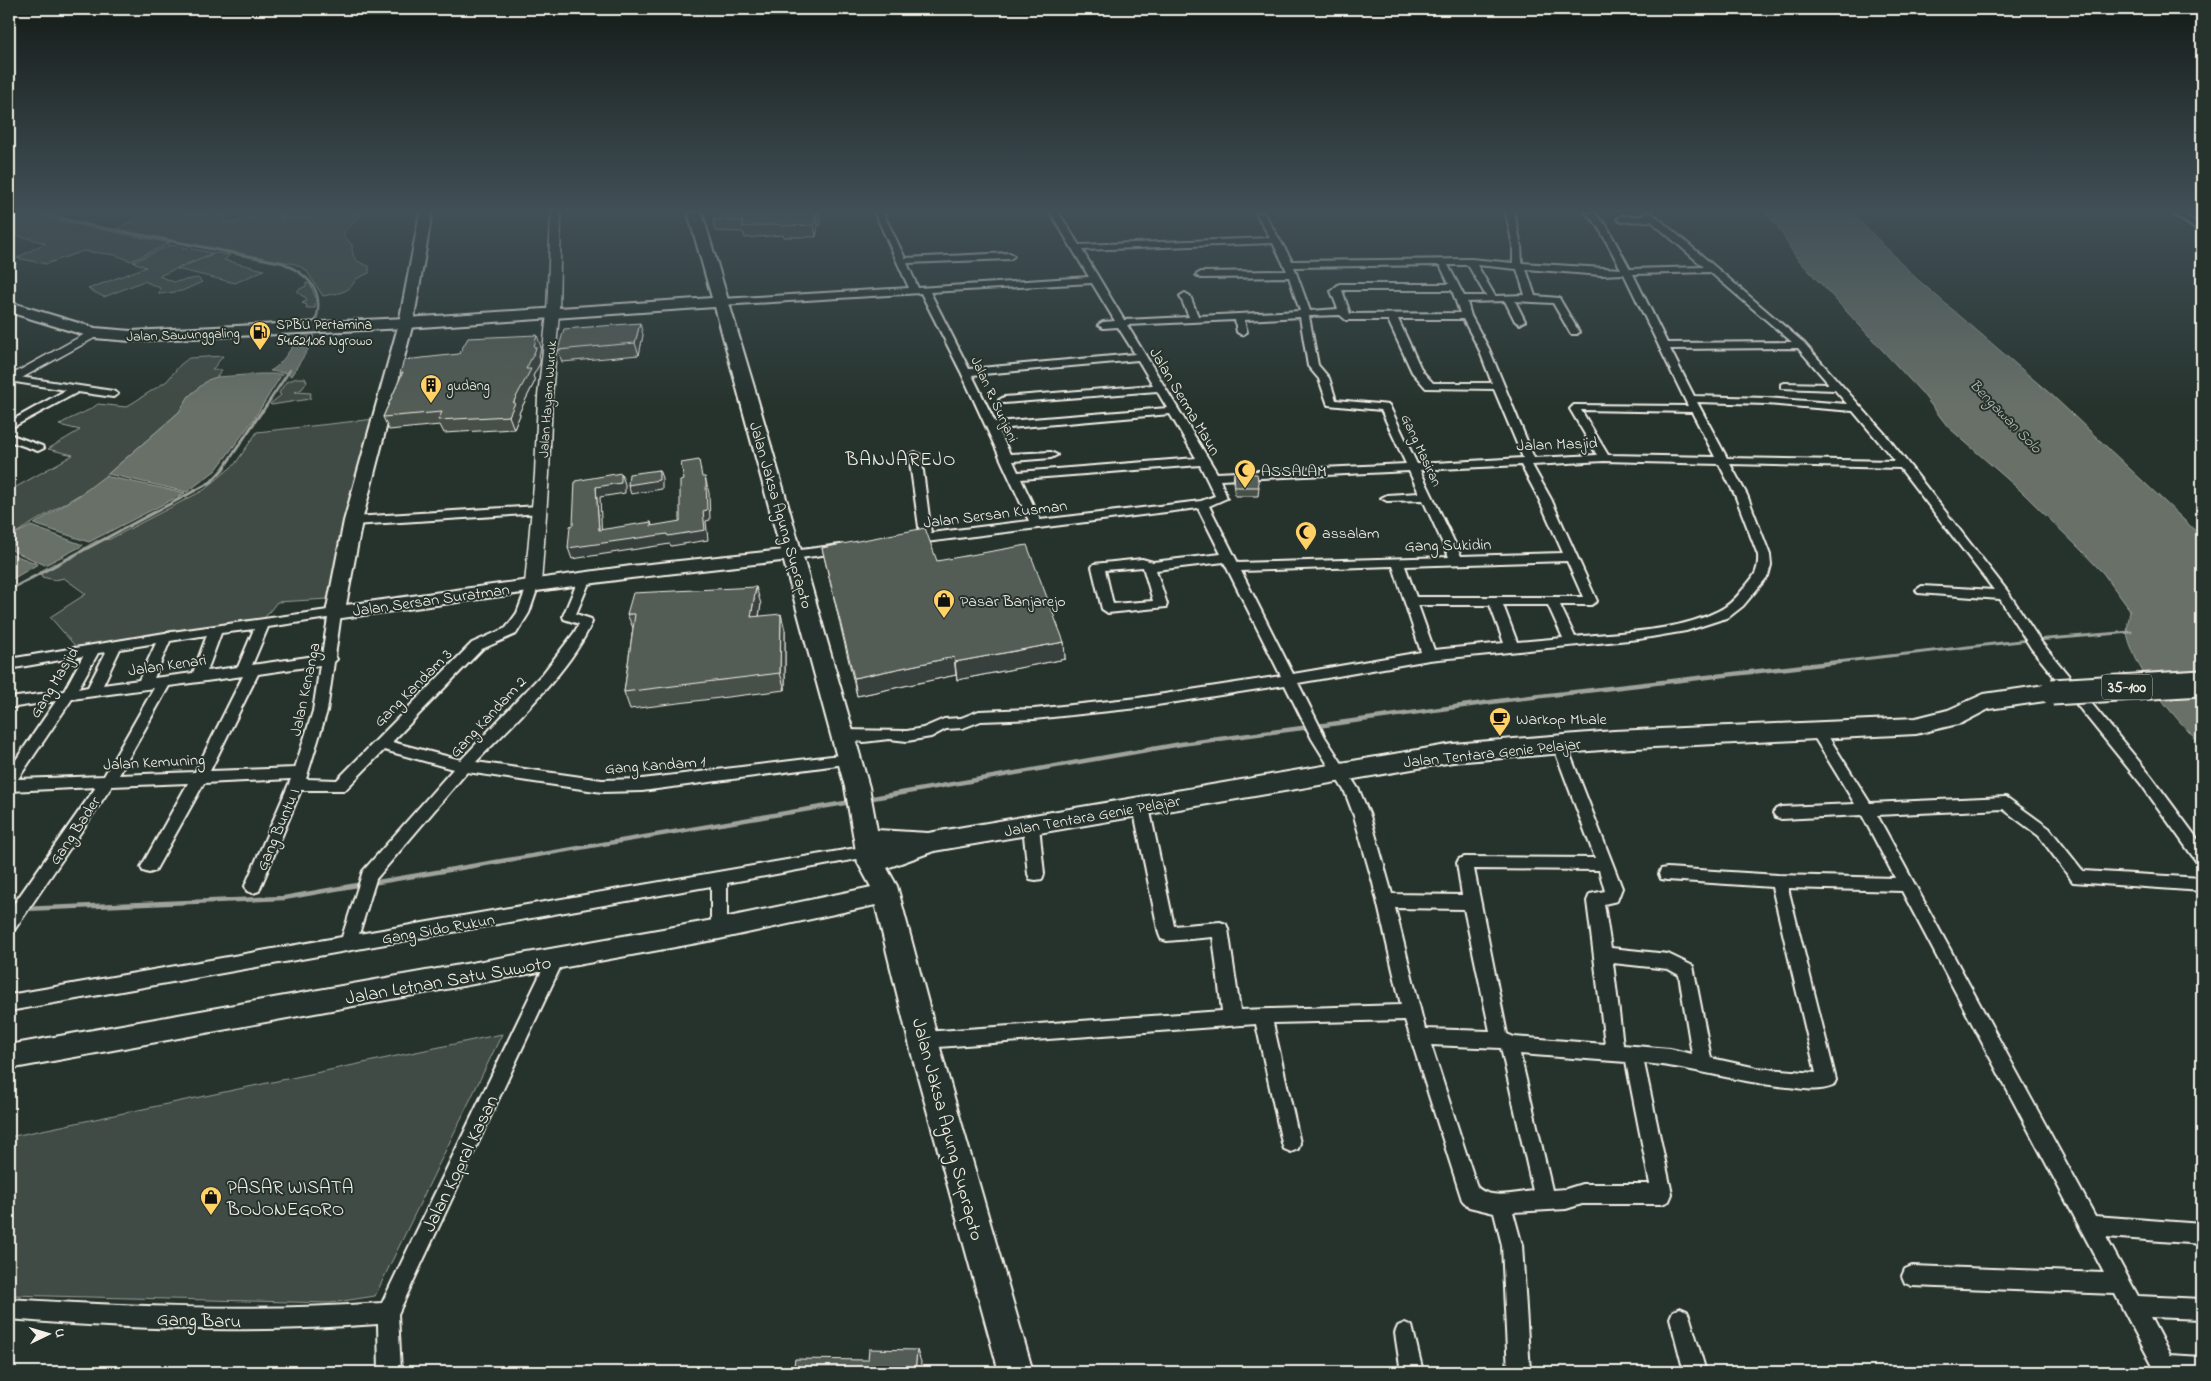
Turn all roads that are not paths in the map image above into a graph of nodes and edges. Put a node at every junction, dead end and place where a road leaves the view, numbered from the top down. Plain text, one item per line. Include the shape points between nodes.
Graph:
1 (414, 277) edge
2 (554, 277) edge
3 (714, 277) edge
4 (911, 277) edge
5 (1293, 277) edge
6 (1451, 277) edge
7 (1480, 277) edge
8 (1523, 277) edge
9 (1629, 277) edge
10 (1722, 277) edge
11 (1093, 280) joint
12 (1455, 286) junction
13 (919, 290) junction
14 (1185, 296) dead end
15 (1531, 298) junction
16 (1461, 299) junction
17 (1492, 299) junction
18 (1509, 299) junction
19 (721, 302) junction
20 (9, 307) edge
21 (1342, 312) junction
22 (553, 313) junction
23 (1305, 313) junction
24 (1239, 316) junction
25 (1466, 316) junction
26 (1392, 317) junction
27 (1194, 318) junction
28 (1520, 322) dead end
29 (406, 323) junction
30 (1120, 324) junction
31 (1103, 325) dead end
32 (1242, 332) dead end
33 (1574, 332) dead end
34 (94, 333) junction
35 (1801, 345) junction
36 (1664, 346) junction
37 (1140, 357) junction
38 (966, 372) junction
39 (11, 380) edge
40 (1498, 386) junction
41 (1785, 386) dead end
42 (1838, 387) junction
43 (1159, 388) junction
44 (75, 389) junction
45 (112, 394) dead end
46 (1004, 400) dead end
47 (1694, 404) junction
48 (1856, 408) junction
49 (1173, 412) junction
50 (9, 426) edge
51 (991, 426) junction
52 (9, 437) edge
53 (38, 448) dead end
54 (915, 455) dead end
55 (1051, 455) dead end
56 (1006, 458) junction
57 (1604, 458) junction
58 (1722, 460) junction
59 (1202, 461) junction
60 (1527, 461) junction
61 (1903, 465) junction
62 (1413, 466) junction
63 (1013, 476) junction
64 (1212, 477) junction
65 (1427, 496) junction
66 (1387, 498) dead end
67 (1202, 504) junction
68 (538, 510) junction
69 (353, 521) junction
70 (1036, 523) junction
71 (926, 538) junction
72 (900, 541) edge
73 (857, 546) edge
74 (793, 555) junction
75 (1571, 557) junction
76 (1397, 561) junction
77 (1457, 561) junction
78 (1233, 562) junction
79 (1148, 565) junction
80 (585, 578) junction
81 (533, 584) junction
82 (1922, 590) dead end
83 (2004, 595) junction
84 (1495, 600) junction
85 (1410, 601) junction
86 (1552, 601) junction
87 (335, 613) junction
88 (263, 623) junction
89 (216, 630) junction
90 (165, 637) junction
91 (1570, 641) junction
92 (114, 646) junction
93 (1512, 648) junction
94 (93, 650) junction
95 (1429, 655) junction
96 (330, 659) junction
97 (9, 664) edge
98 (248, 670) junction
99 (198, 678) junction
100 (1291, 679) junction
101 (164, 683) junction
102 (2202, 683) edge
103 (144, 685) junction
104 (93, 692) junction
105 (68, 695) junction
106 (9, 703) edge
107 (1818, 732) junction
108 (842, 735) junction
109 (1559, 743) junction
110 (380, 744) junction
111 (848, 759) junction
112 (464, 766) junction
113 (1338, 772) junction
114 (200, 776) junction
115 (299, 778) junction
116 (9, 781) edge
117 (108, 781) junction
118 (9, 785) edge
119 (1141, 807) junction
120 (1866, 810) junction
121 (1781, 813) dead end
122 (1031, 826) junction
123 (2202, 858) edge
124 (877, 862) junction
125 (1603, 864) junction
126 (149, 867) dead end
127 (1036, 874) dead end
128 (1667, 874) dead end
129 (719, 878) junction
130 (1778, 881) junction
131 (2202, 884) edge
132 (1905, 885) junction
133 (253, 886) dead end
134 (1385, 901) junction
135 (1471, 902) junction
136 (10, 922) edge
137 (719, 929) junction
138 (348, 945) junction
139 (1603, 952) junction
140 (556, 959) junction
141 (9, 1003) edge
142 (1411, 1012) junction
143 (1263, 1016) junction
144 (1232, 1018) junction
145 (1419, 1037) junction
146 (924, 1040) junction
147 (1503, 1042) junction
148 (1615, 1053) junction
149 (1633, 1054) junction
150 (9, 1057) edge
151 (1703, 1065) junction
152 (1291, 1144) dead end
153 (1544, 1199) junction
154 (1501, 1203) junction
155 (2091, 1226) junction
156 (2202, 1234) edge
157 (1912, 1276) dead end
158 (2122, 1284) junction
159 (2133, 1306) junction
160 (9, 1309) edge
161 (2202, 1309) edge
162 (388, 1313) junction
163 (1680, 1318) dead end
164 (1405, 1333) dead end
165 (2202, 1368) edge
166 (2166, 1369) edge
167 (390, 1372) edge
168 (1016, 1372) edge
169 (1412, 1372) edge
170 (1519, 1372) edge
171 (1695, 1372) edge

1 - 29 main road, Jalan Sersan Suratman
2 - 22 street, Jalan Hayam Wuruk
3 - 19 main road, Jalan Jaksa Agung Suprapto
4 - 13 street, Jalan R. Sunjani
5 - 23 street
6 - 12 street
7 - 17 street
8 - 15 street
9 - 36 street
10 - 35 street
11 - 13 street
11 - 30 street, Jalan Serma Maun
12 - 16 street
12 - 21 street via 1339,288 1336,291
13 - 19 street
13 - 38 street, Jalan R. Sunjani
14 - 27 street
15 - 18 street
15 - 33 street via 1556,300
16 - 17 street
16 - 25 street
17 - 18 street
18 - 28 street
19 - 22 main road, Jalan Sawunggaling
19 - 74 main road, Jalan Jaksa Agung Suprapto
20 - 34 main road, Jalan Sawunggaling
21 - 23 street
21 - 26 street via 1349,317
22 - 29 main road, Jalan Sawunggaling
22 - 68 street, Jalan Hayam Wuruk
23 - 24 street
23 - 62 street, Gang Masiran via 1313,366 1324,378 1332,404 1384,406
24 - 27 street
24 - 32 street
25 - 26 street
25 - 40 street via 1484,349
26 - 40 street via 1417,372 1430,386
27 - 30 street
29 - 34 main road, Jalan Sawunggaling via 131,336
29 - 69 main road, Jalan Sersan Suratman
30 - 31 street
30 - 37 street, Jalan Serma Maun
34 - 39 street
35 - 36 street
35 - 42 street
36 - 47 street
37 - 38 street
37 - 43 street, Jalan Serma Maun
38 - 51 street, Jalan R. Sunjani
39 - 44 street
40 - 60 street
41 - 42 street
42 - 48 street
43 - 46 street
43 - 49 street, Jalan Serma Maun
44 - 45 street
44 - 50 street
47 - 48 street via 1766,401
47 - 57 street via 1578,407 1576,412
47 - 58 street
48 - 61 street
49 - 51 street
49 - 59 street, Jalan Serma Maun
51 - 56 street, Jalan R. Sunjani
52 - 53 street
54 - 71 street
55 - 56 street
56 - 63 street, Jalan R. Sunjani
57 - 58 street, Jalan Masjid
57 - 60 street, Jalan Masjid
58 - 61 street, Jalan Masjid
58 - 91 street via 1741,495 1764,555 1762,576 1753,588 1724,614 1686,627
59 - 63 street
59 - 64 street, Jalan Serma Maun
60 - 62 street, Jalan Masjid
60 - 75 street
61 - 83 street
62 - 64 street, Jalan Masjid
62 - 65 street, Gang Masiran
63 - 70 street, Jalan R. Sunjani
64 - 67 street, Jalan Serma Maun via 1221,498
65 - 66 street
65 - 77 street, Gang Masiran
67 - 70 street, Jalan Sersan Kusman
67 - 78 street
68 - 69 street
68 - 81 street, Jalan Hayam Wuruk
69 - 87 main road, Jalan Sersan Suratman
70 - 71 street, Jalan Sersan Kusman
71 - 72 street, Jalan Sersan Kusman
73 - 74 street
74 - 80 main road, Jalan Sersan Suratman
74 - 108 main road, Jalan Jaksa Agung Suprapto
75 - 77 street, Gang Sukidin
75 - 86 street via 1591,601
76 - 77 street, Gang Sukidin
76 - 78 street, Gang Sukidin
76 - 85 street
78 - 79 street, Gang Sukidin
78 - 100 street
79 - 79 street, Gang Sukidin via 1098,567 1108,609 1161,604
80 - 81 main road, Jalan Sersan Suratman
80 - 112 street, Gang Kandam 2 via 569,616 586,622 580,635 549,676
81 - 87 main road, Jalan Sersan Suratman
81 - 110 street, Gang Kandam 3 via 523,612 511,631 477,646
82 - 83 street
83 - 123 street via 2032,639 2146,780
84 - 85 street
84 - 86 street
84 - 93 street
85 - 95 street
86 - 91 street
87 - 88 street
87 - 96 street, Jalan Kenanga
88 - 89 street
88 - 98 street
89 - 90 street
89 - 99 street
90 - 92 street
90 - 103 street
91 - 93 street
92 - 94 street
92 - 104 street
93 - 95 street
94 - 97 street
94 - 105 street, Gang Masjid
95 - 100 street
96 - 98 street, Jalan Kenari
96 - 115 street, Jalan Kenanga via 320,711
98 - 99 street, Jalan Kenari
98 - 114 street
99 - 101 street, Jalan Kenari
100 - 108 street via 1138,703 979,716 907,736
100 - 113 street
101 - 103 street, Jalan Kenari
101 - 117 street, Gang Bader
102 - 107 main road, Jalan Tentara Genie Pelajar / 35-100, bridge via 2052,692 1984,702 1937,723
103 - 104 street, Jalan Kenari
104 - 105 street, Jalan Kenari
105 - 106 street, Jalan Kenari
105 - 116 street, Gang Masjid
107 - 109 main road, Jalan Tentara Genie Pelajar / 35-100
107 - 120 street
108 - 111 main road, Jalan Jaksa Agung Suprapto
109 - 113 main road, Jalan Tentara Genie Pelajar / 35-100 via 1453,754
109 - 125 street
110 - 112 street, Gang Kandam 1
110 - 115 street, Gang Kandam 3 via 340,786
111 - 112 street, Gang Kandam 1 via 634,786 602,786
111 - 124 main road, Jalan Jaksa Agung Suprapto
112 - 138 street, Gang Kandam 2 via 366,883
113 - 119 main road, Jalan Tentara Genie Pelajar / 35-100
113 - 134 street via 1352,790 1362,816
114 - 115 street, Jalan Kemuning
114 - 117 street, Jalan Kemuning
114 - 126 street
115 - 133 street, Gang Buntu I
117 - 118 street, Jalan Kemuning
117 - 136 street, Gang Bader
119 - 122 main road, Jalan Tentara Genie Pelajar / 35-100
119 - 144 street via 1167,934 1220,929
120 - 121 street
120 - 131 street via 2006,803 2044,832 2079,877
120 - 132 street
122 - 124 main road, Jalan Tentara Genie Pelajar / 35-100 via 933,842
122 - 127 street
124 - 129 street, Gang Sido Rukun
124 - 137 main road, Jalan Letnan Satu Suwoto
124 - 146 main road, Jalan Jaksa Agung Suprapto
125 - 135 street via 1465,863
125 - 139 street via 1614,888 1614,893 1607,898 1595,901
128 - 130 street
129 - 137 street
129 - 138 street, Gang Sido Rukun
130 - 132 street
130 - 151 street via 1827,1080 1757,1076
132 - 155 street
134 - 135 street
134 - 142 street
135 - 147 street
137 - 140 main road, Jalan Letnan Satu Suwoto
138 - 141 street, Gang Sido Rukun
139 - 148 street
139 - 151 street via 1615,958 1675,964 1687,971
140 - 150 main road, Jalan Letnan Satu Suwoto
140 - 162 street, Jalan Kopral Kasan
142 - 143 street
142 - 145 street
143 - 144 street
143 - 152 street
144 - 146 street
145 - 147 street
145 - 154 street via 1469,1194 1489,1204
146 - 168 main road, Jalan Jaksa Agung Suprapto
147 - 148 street
147 - 153 street
148 - 149 street
149 - 151 street via 1670,1057
149 - 153 street via 1662,1194 1600,1193
153 - 154 street
154 - 170 street via 1512,1245
155 - 156 street
155 - 158 street
157 - 158 street
158 - 159 street
159 - 161 street
159 - 166 street
160 - 162 street, Gang Baru via 227,1321 319,1319
162 - 167 street, Jalan Kopral Kasan
163 - 171 street
164 - 169 street
165 - 166 street

